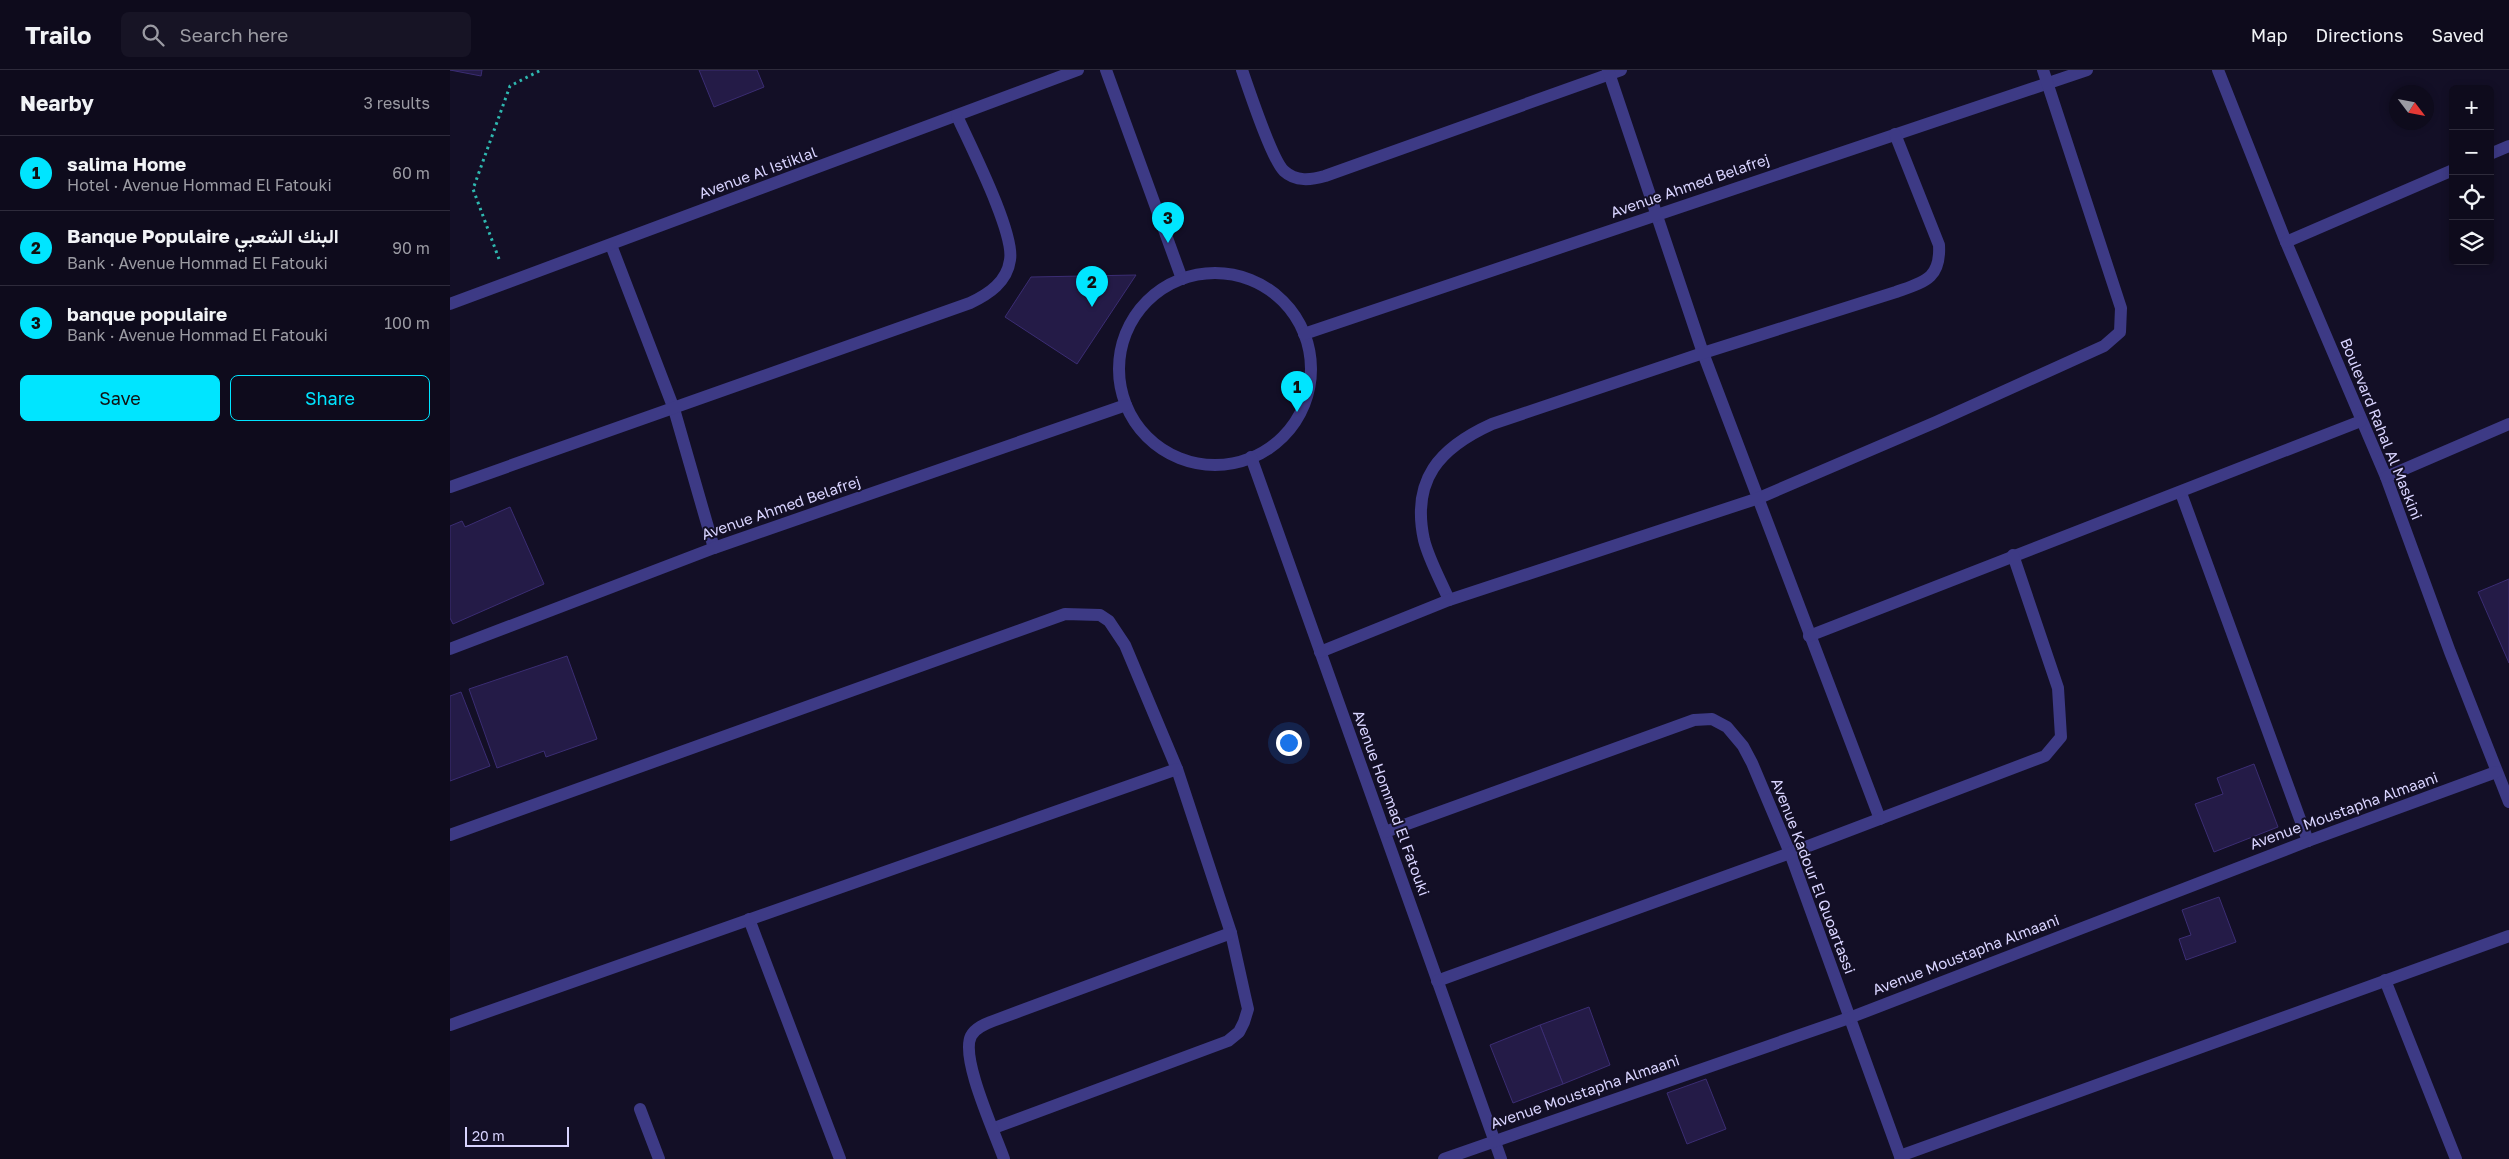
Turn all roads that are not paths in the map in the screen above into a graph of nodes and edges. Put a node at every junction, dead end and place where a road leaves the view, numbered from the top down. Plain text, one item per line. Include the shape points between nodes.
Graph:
1 (1078, 70) edge
2 (1106, 70) edge
3 (1242, 70) edge
4 (2043, 70) edge
5 (2087, 70) edge
6 (2218, 70) edge
7 (1613, 71) edge
8 (2047, 84) junction
9 (957, 116) junction
10 (1895, 134) junction
11 (2509, 146) edge
12 (2494, 152) edge
13 (2449, 172) edge
14 (1656, 214) junction
15 (2286, 242) junction
16 (611, 245) junction
17 (1182, 279) junction
18 (450, 304) edge
19 (1304, 334) junction
20 (1703, 352) junction
21 (1126, 405) junction
22 (674, 409) junction
23 (2361, 421) junction
24 (2509, 424) edge
25 (1251, 457) junction
26 (2386, 477) junction
27 (450, 487) edge
28 (2181, 493) junction
29 (1759, 498) junction
30 (714, 548) junction
31 (2013, 555) junction
32 (1449, 600) junction
33 (1809, 636) junction
34 (450, 649) edge
35 (1320, 652) junction
36 (1176, 769) junction
37 (2496, 772) junction
38 (2509, 802) edge
39 (1880, 819) junction
40 (1385, 832) junction
41 (450, 835) edge
42 (2308, 841) junction
43 (1790, 853) junction
44 (749, 918) junction
45 (1231, 933) junction
46 (2509, 936) edge
47 (2385, 980) junction
48 (1437, 981) junction
49 (1849, 1018) junction
50 (450, 1025) edge
51 (640, 1109) dead end
52 (994, 1128) junction
53 (1494, 1141) junction
54 (1901, 1157) edge
55 (660, 1159) edge
56 (840, 1159) edge
57 (1004, 1159) edge
58 (1444, 1159) edge
59 (1501, 1159) edge
60 (2456, 1159) edge

1 - 9 street, Avenue Al Istiklal
2 - 17 street
3 - 7 street via 1283,170 1307,180
4 - 8 street
5 - 8 street, Avenue Ahmed Belafrej
6 - 15 street, Boulevard Rahal Al Maskini
7 - 14 street
8 - 10 street, Avenue Ahmed Belafrej
8 - 29 street via 2121,308 2120,332 2104,346 2030,381
9 - 16 street, Avenue Al Istiklal
9 - 22 street via 1009,235 1011,258 1008,269 994,289 970,303
10 - 14 street, Avenue Ahmed Belafrej
10 - 20 street via 1939,245 1940,257 1931,277 1896,292
11 - 12 street
13 - 15 street
14 - 19 street, Avenue Ahmed Belafrej
14 - 20 street
15 - 23 street, Boulevard Rahal Al Maskini
16 - 18 street, Avenue Al Istiklal
16 - 22 street
17 - 19 street via 1222,273 1248,279 1283,301
17 - 21 street via 1150,299 1127,330 1119,368
19 - 25 street via 1310,355 1310,376 1298,416 1286,434
20 - 29 street
20 - 32 street via 1492,424 1467,435 1445,454 1425,481 1420,511 1424,542
21 - 25 street via 1144,434 1170,454 1210,464 1235,463
21 - 30 street, Avenue Ahmed Belafrej
22 - 27 street
22 - 30 street
23 - 26 street, Boulevard Rahal Al Maskini
23 - 28 street
24 - 26 street
25 - 35 street, Avenue Hommad El Fatouki
26 - 37 street, Boulevard Rahal Al Maskini
28 - 31 street
28 - 42 street
29 - 32 street
29 - 33 street
30 - 34 street, Avenue Ahmed Belafrej
31 - 33 street
31 - 39 street via 2058,688 2061,737 2046,756
32 - 35 street
33 - 39 street
35 - 40 street, Avenue Hommad El Fatouki
36 - 41 street via 1125,645 1109,621 1100,615 1065,614
36 - 44 street
36 - 45 street
37 - 38 street, Boulevard Rahal Al Maskini
37 - 42 street, Avenue Moustapha Almaani
39 - 43 street
40 - 43 street, Avenue Kadour El Quoartassi via 1694,720 1712,719 1727,727 1743,746
40 - 48 street, Avenue Hommad El Fatouki
42 - 49 street, Avenue Moustapha Almaani
43 - 48 street
43 - 49 street, Avenue Kadour El Quoartassi
44 - 50 street
44 - 56 street
45 - 52 street via 1248,1010 1239,1032 1228,1041
45 - 52 street via 981,1026 971,1035 968,1050 970,1068
46 - 47 street
47 - 54 street
47 - 60 street
48 - 53 street, Avenue Hommad El Fatouki
49 - 53 street, Avenue Moustapha Almaani
49 - 54 street, Avenue Kadour El Quoartassi
51 - 55 street
52 - 57 street
53 - 58 street, Avenue Moustapha Almaani
53 - 59 street, Avenue Hommad El Fatouki

